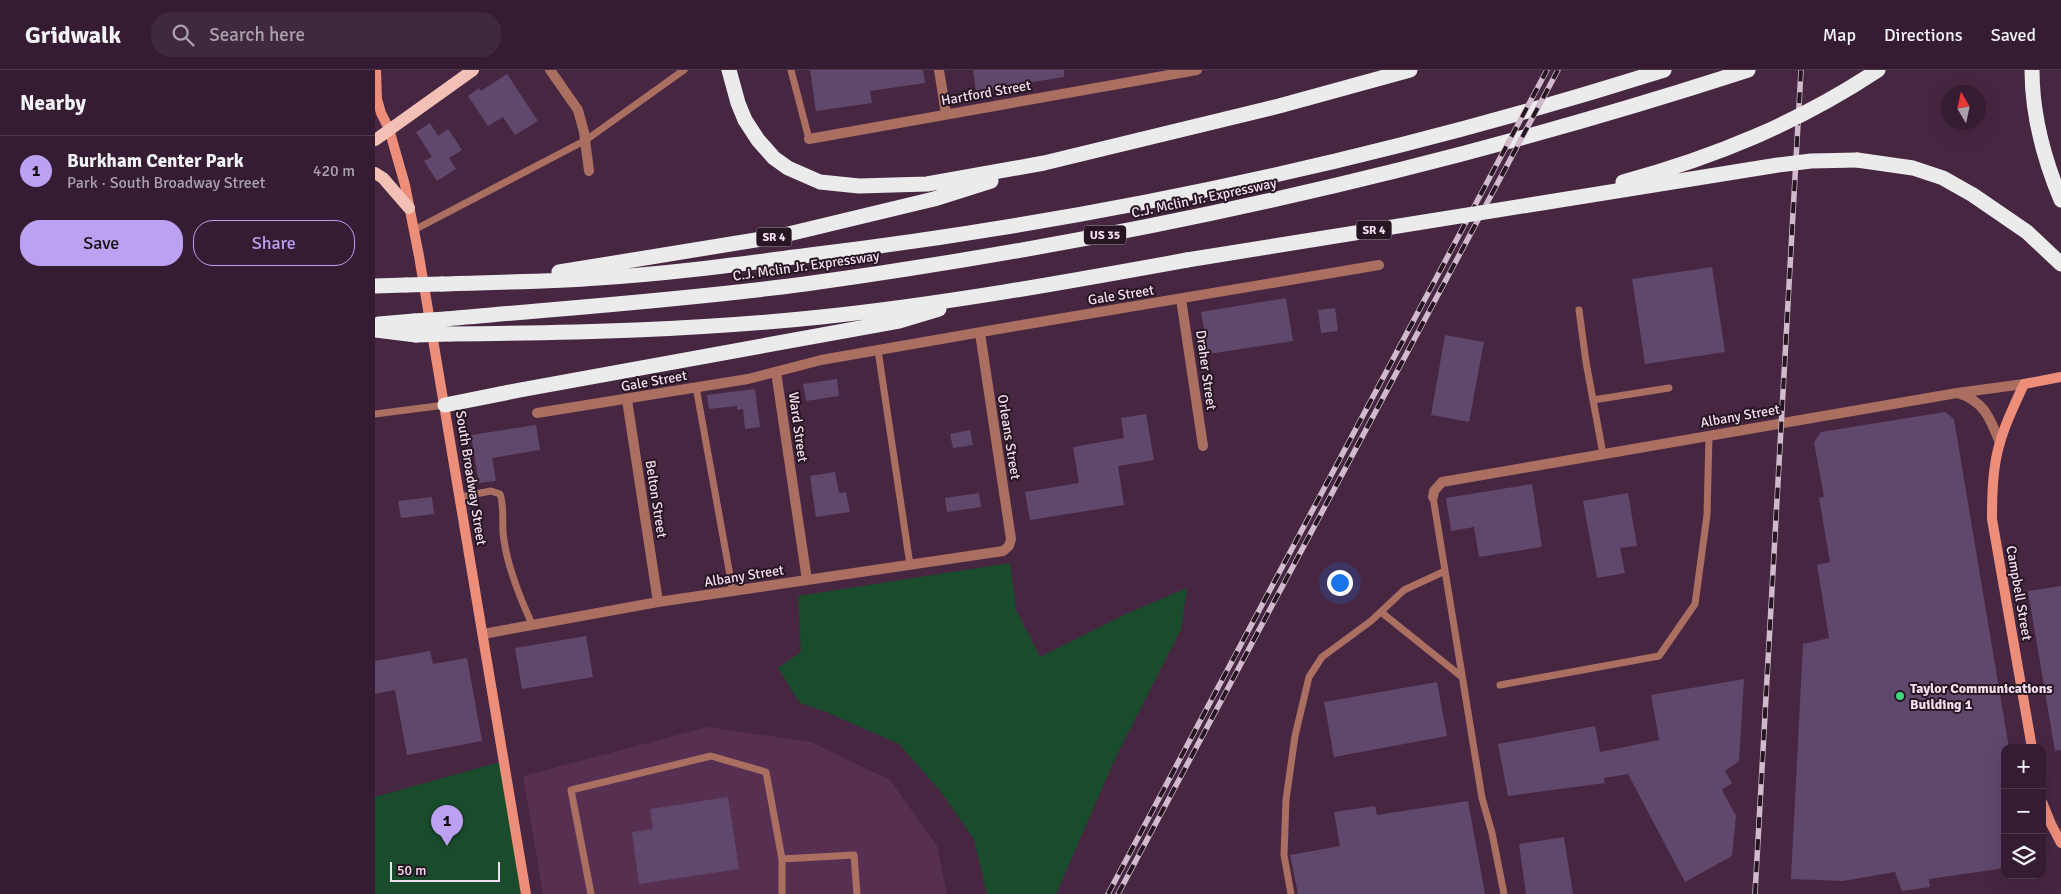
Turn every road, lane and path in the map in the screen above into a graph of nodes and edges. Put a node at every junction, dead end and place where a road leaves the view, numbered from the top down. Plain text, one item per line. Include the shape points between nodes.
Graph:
1 (376, 70) edge
2 (473, 70) edge
3 (550, 70) edge
4 (683, 70) edge
5 (729, 70) edge
6 (791, 70) edge
7 (939, 70) edge
8 (1197, 70) edge
9 (1410, 70) edge
10 (1664, 70) edge
11 (1748, 70) edge
12 (1878, 70) edge
13 (2032, 70) edge
14 (1147, 74) edge
15 (376, 85) edge
16 (945, 114) junction
17 (389, 129) junction
18 (809, 139) joint
19 (375, 140) edge
20 (585, 140) junction
21 (1044, 163) junction
22 (589, 171) dead end
23 (375, 173) edge
24 (1561, 199) junction
25 (2061, 200) edge
26 (409, 208) junction
27 (414, 230) junction
28 (2061, 264) edge
29 (1379, 265) dead end
30 (498, 282) junction
31 (375, 286) edge
32 (981, 296) junction
33 (1181, 299) junction
34 (1579, 310) dead end
35 (375, 324) edge
36 (415, 328) junction
37 (375, 330) edge
38 (980, 332) junction
39 (873, 351) junction
40 (776, 372) junction
41 (2061, 377) edge
42 (2024, 384) junction
43 (696, 387) junction
44 (1669, 388) dead end
45 (1957, 393) junction
46 (627, 400) junction
47 (1593, 400) junction
48 (445, 405) junction
49 (537, 413) dead end
50 (375, 414) edge
51 (1709, 436) junction
52 (2000, 443) junction
53 (1203, 446) dead end
54 (1603, 454) junction
55 (460, 497) junction
56 (1433, 497) joint
57 (1009, 546) joint
58 (910, 565) junction
59 (1445, 571) junction
60 (807, 580) junction
61 (733, 592) junction
62 (658, 602) junction
63 (1381, 612) junction
64 (532, 624) junction
65 (483, 634) junction
66 (1462, 677) junction
67 (1500, 685) dead end
68 (2031, 744) edge
69 (2046, 812) edge
70 (2061, 843) edge
71 (782, 859) junction
72 (526, 894) edge
73 (591, 894) edge
74 (783, 894) edge
75 (857, 894) edge
76 (1291, 894) edge
77 (1504, 894) edge

1 - 15 street, South Broadway Street
2 - 17 main road
3 - 20 street via 578,110
4 - 20 lane
5 - 21 highway via 745,120 758,140 788,168 820,182 845,186 927,184
6 - 18 lane
7 - 16 street
8 - 14 street, Hartford Street
9 - 21 highway, SR 4 via 1279,106
10 - 30 highway, C.J. Mclin Jr. Expressway / US 35 via 1466,128 1116,208 876,247 709,268 599,278
11 - 36 highway, C.J. Mclin Jr. Expressway / US 35, bridge via 1556,129 1386,174 1155,226 976,258 802,284 661,300 446,318
12 - 24 highway, SR 4, bridge via 1809,112 1763,134 1669,170
13 - 25 highway via 2038,126
14 - 16 street, Hartford Street
15 - 17 street, South Broadway Street via 381,113
16 - 18 street, Hartford Street
17 - 19 main road
17 - 26 street, South Broadway Street
20 - 22 street
20 - 27 lane
21 - 30 highway, SR 4 via 934,199 780,236
23 - 26 main road
24 - 28 highway, bridge via 1779,165 1857,160 1913,168 1943,178 2027,232
24 - 32 highway, SR 4, bridge
26 - 27 street, South Broadway Street
27 - 48 street, South Broadway Street
29 - 33 street, Gale Street
30 - 31 highway, US 35, bridge
32 - 36 highway, SR 4, bridge via 821,317 702,327 450,334
32 - 48 highway via 899,321
33 - 38 street, Gale Street
33 - 53 street, Draher Street
34 - 47 lane
35 - 36 highway, US 35
36 - 37 highway, SR 4
38 - 39 street, Gale Street
38 - 57 street, Orleans Street via 1011,539
39 - 40 street
39 - 58 lane
40 - 43 street, Gale Street
40 - 60 street, Ward Street
41 - 42 street, Albany Street
42 - 45 street, Albany Street
42 - 52 street, Campbell Street
43 - 46 street, Gale Street
43 - 61 lane
44 - 47 lane
45 - 51 street, Albany Street
45 - 52 street via 1969,397 1988,414
46 - 49 street, Gale Street
46 - 62 street, Belton Street
47 - 54 lane
48 - 50 lane
48 - 55 street, South Broadway Street
51 - 54 street, Albany Street
51 - 67 lane via 1707,515 1695,604 1659,656
52 - 68 street, Campbell Street via 1992,489 1992,520
54 - 56 street, Albany Street via 1442,482
55 - 64 lane via 491,492 499,494 502,499 501,525 507,556
55 - 65 street, South Broadway Street
56 - 59 lane
57 - 58 street, Albany Street via 1003,550
58 - 60 street, Albany Street
59 - 63 lane via 1404,590
59 - 66 lane
60 - 61 street, Albany Street
61 - 62 street, Albany Street
62 - 64 street, Albany Street
63 - 66 lane
63 - 76 lane via 1322,657 1309,677 1295,736 1286,800 1284,855
64 - 65 street, Albany Street
65 - 72 street, South Broadway Street
66 - 77 lane via 1482,798
69 - 70 street
71 - 73 lane via 766,772 711,756 571,790
71 - 74 lane
71 - 75 lane via 854,855

